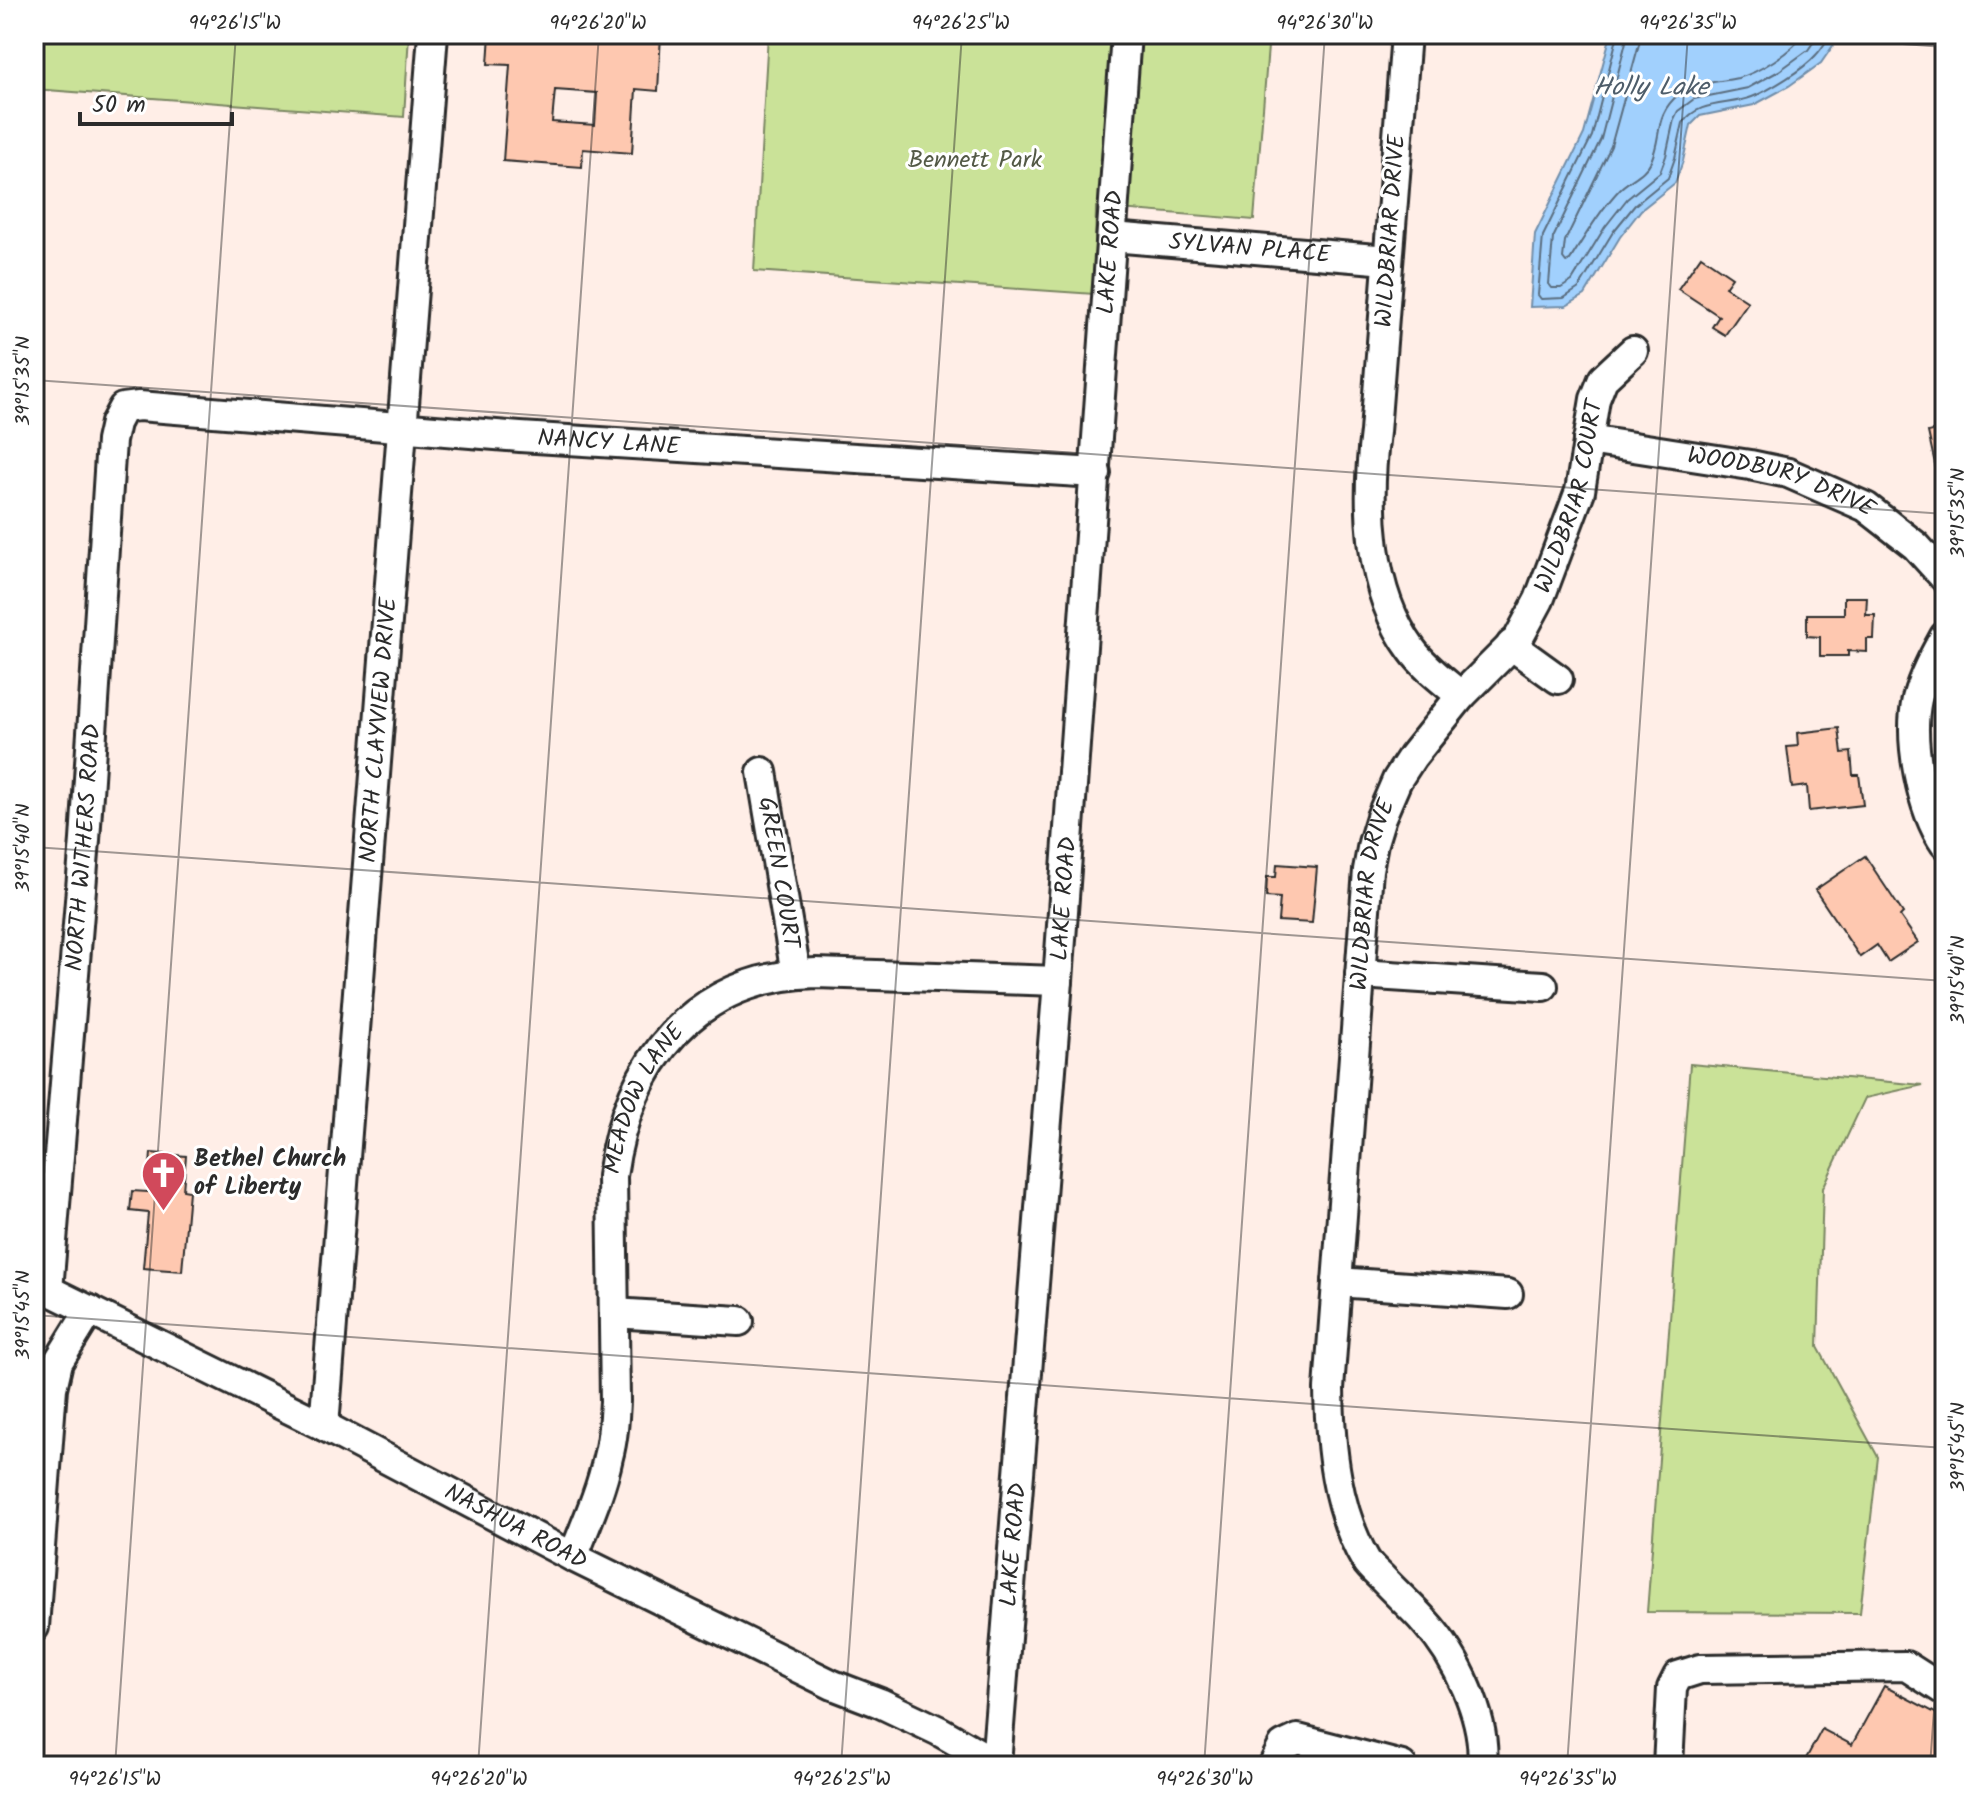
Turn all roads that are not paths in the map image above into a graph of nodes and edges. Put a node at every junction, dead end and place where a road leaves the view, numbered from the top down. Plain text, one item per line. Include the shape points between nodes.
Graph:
1 (433, 34) edge
2 (1126, 34) edge
3 (1406, 34) edge
4 (1112, 237) junction
5 (1388, 260) junction
6 (1633, 351) dead end
7 (123, 408) joint
8 (403, 428) junction
9 (1588, 440) junction
10 (1096, 473) junction
11 (1945, 578) edge
12 (1945, 636) edge
13 (1511, 645) junction
14 (1558, 679) dead end
15 (1461, 696) junction
16 (762, 772) dead end
17 (1945, 844) edge
18 (796, 974) junction
19 (1360, 974) junction
20 (1058, 981) junction
21 (1543, 986) dead end
22 (1337, 1282) junction
23 (41, 1286) edge
24 (1508, 1294) dead end
25 (90, 1310) junction
26 (614, 1313) junction
27 (739, 1321) dead end
28 (324, 1426) junction
29 (573, 1557) junction
30 (34, 1627) edge
31 (1945, 1691) edge
32 (1336, 1758) edge
33 (998, 1765) edge
34 (1273, 1766) edge
35 (1402, 1766) edge
36 (1482, 1766) edge
37 (1668, 1766) edge

1 - 8 street, NORTH CLAYVIEW DRIVE
2 - 4 street, LAKE ROAD
3 - 5 street, WILDBRIAR DRIVE
4 - 5 street, SYLVAN PLACE
4 - 10 street, LAKE ROAD
5 - 15 street, WILDBRIAR DRIVE via 1370,482 1376,559 1396,626 1419,659
6 - 9 street, WILDBRIAR COURT via 1603,379
7 - 8 street, NANCY LANE
7 - 23 street, NORTH WITHERS ROAD via 111,441 85,840
8 - 10 street, NANCY LANE
8 - 28 street, NORTH CLAYVIEW DRIVE
9 - 11 street, WOODBURY DRIVE via 1788,473 1866,507 1916,546
9 - 13 street, WILDBRIAR COURT via 1580,491 1539,600
10 - 20 street, LAKE ROAD
12 - 17 street via 1925,674 1914,732 1921,788
13 - 14 street
13 - 15 street, WILDBRIAR COURT
15 - 19 street, WILDBRIAR DRIVE via 1412,757 1381,817 1368,870
16 - 18 street, GREEN COURT
18 - 20 street, MEADOW LANE
18 - 26 street, MEADOW LANE via 744,986 708,1005 677,1030 645,1072 620,1130 612,1176
19 - 21 street
19 - 22 street, WILDBRIAR DRIVE
20 - 33 street, LAKE ROAD
22 - 24 street
22 - 36 street, WILDBRIAR DRIVE via 1329,1426 1343,1503 1367,1563 1426,1622 1454,1663 1474,1708
23 - 25 street, NASHUA ROAD
25 - 28 street, NASHUA ROAD
25 - 30 street via 58,1362 52,1388
26 - 27 street
26 - 29 street, MEADOW LANE via 613,1430 600,1485
28 - 29 street, NASHUA ROAD
29 - 33 street, NASHUA ROAD via 939,1731
31 - 37 street via 1906,1666 1700,1669 1678,1676 1672,1688
32 - 34 street via 1298,1739 1283,1746
32 - 35 street

